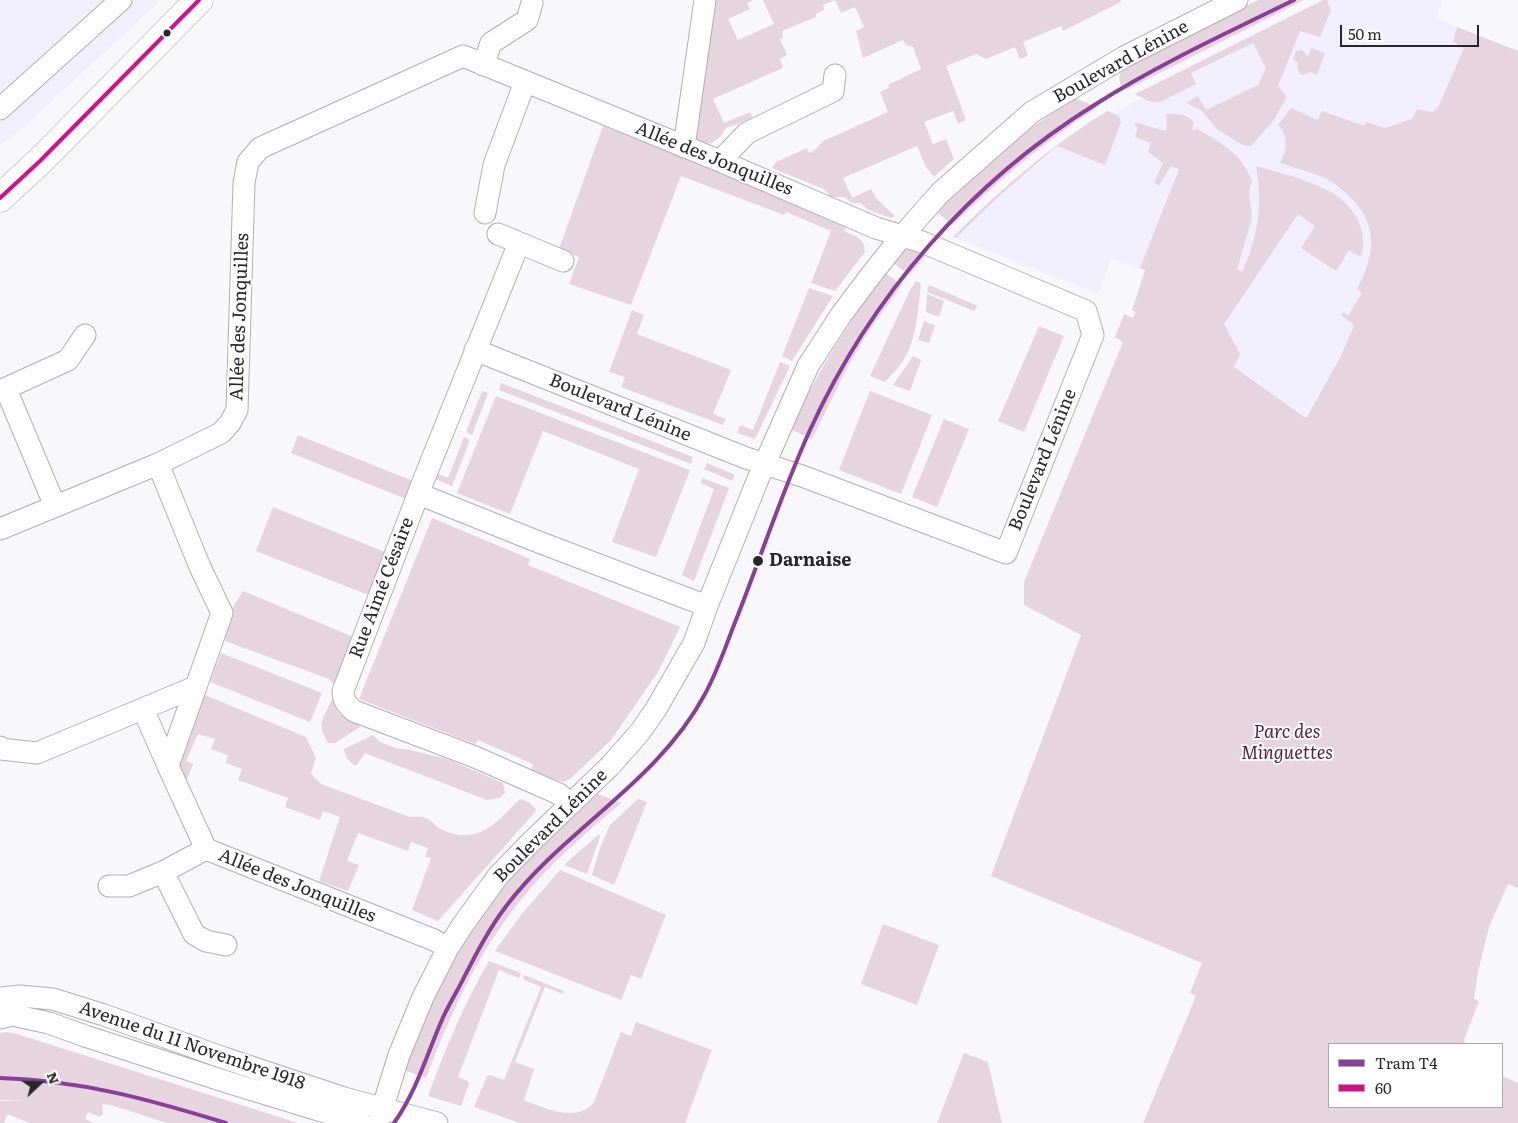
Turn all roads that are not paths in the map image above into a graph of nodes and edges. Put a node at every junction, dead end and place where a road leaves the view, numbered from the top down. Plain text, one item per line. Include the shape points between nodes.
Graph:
1 (121, 0) edge
2 (199, 0) edge
3 (705, 0) edge
4 (1237, 0) edge
5 (532, 3) dead end
6 (483, 65) junction
7 (835, 75) dead end
8 (526, 82) junction
9 (0, 109) edge
10 (684, 147) junction
11 (720, 161) junction
12 (0, 198) edge
13 (485, 213) dead end
14 (498, 234) dead end
15 (902, 236) junction
16 (519, 243) junction
17 (563, 261) dead end
18 (85, 335) dead end
19 (475, 350) junction
20 (3, 390) edge
21 (158, 464) junction
22 (764, 464) junction
23 (418, 494) junction
24 (55, 506) junction
25 (0, 529) edge
26 (707, 606) junction
27 (195, 687) junction
28 (144, 709) junction
29 (0, 747) edge
30 (168, 766) junction
31 (571, 804) junction
32 (206, 849) junction
33 (163, 872) junction
34 (109, 886) dead end
35 (226, 945) dead end
36 (448, 948) junction
37 (0, 998) edge
38 (0, 1018) edge
39 (380, 1115) edge
40 (361, 1123) edge
41 (437, 1123) edge

1 - 9 street
2 - 12 main road
3 - 10 street
4 - 15 street, Boulevard Lénine via 1124,57 1032,112 940,193
5 - 6 street via 527,20 491,43
6 - 8 street, Allée des Jonquilles
6 - 21 street, Allée des Jonquilles via 463,56 260,148 248,162 244,183 237,410 221,433
7 - 11 street via 833,91 747,133
8 - 10 street, Allée des Jonquilles
8 - 13 street via 494,165
10 - 11 street, Allée des Jonquilles
11 - 15 street, Allée des Jonquilles via 876,228
14 - 16 street
15 - 22 street, Boulevard Lénine via 841,315 808,366
15 - 22 street, Boulevard Lénine via 1086,311 1093,335 1006,553
16 - 17 street
16 - 19 street, Rue Aimé Césaire
18 - 20 street via 68,360
19 - 22 street, Boulevard Lénine
19 - 23 street, Rue Aimé Césaire
20 - 24 street
21 - 24 street, Allée des Jonquilles
21 - 27 street via 222,614
22 - 26 street, Boulevard Lénine
23 - 26 street
23 - 31 street, Rue Aimé Césaire via 343,698 354,711 483,761 559,794
24 - 25 street, Allée des Jonquilles
26 - 31 street, Boulevard Lénine via 694,643 656,709 621,754
27 - 28 street
27 - 30 street
28 - 29 street via 37,753
28 - 30 street, Allée des Jonquilles
30 - 32 street, Allée des Jonquilles
31 - 36 street, Boulevard Lénine via 498,876
32 - 33 street
32 - 36 street, Allée des Jonquilles
33 - 34 street via 129,886
33 - 35 street via 194,934 206,941
36 - 39 street, Boulevard Lénine via 422,997 402,1046
37 - 39 street, Avenue du 11 Novembre 1918 via 20,996 53,1000 104,1015 344,1098
38 - 40 street, Avenue du 11 Novembre 1918 via 12,1015 49,1023
39 - 41 street, Avenue du 11 Novembre 1918

